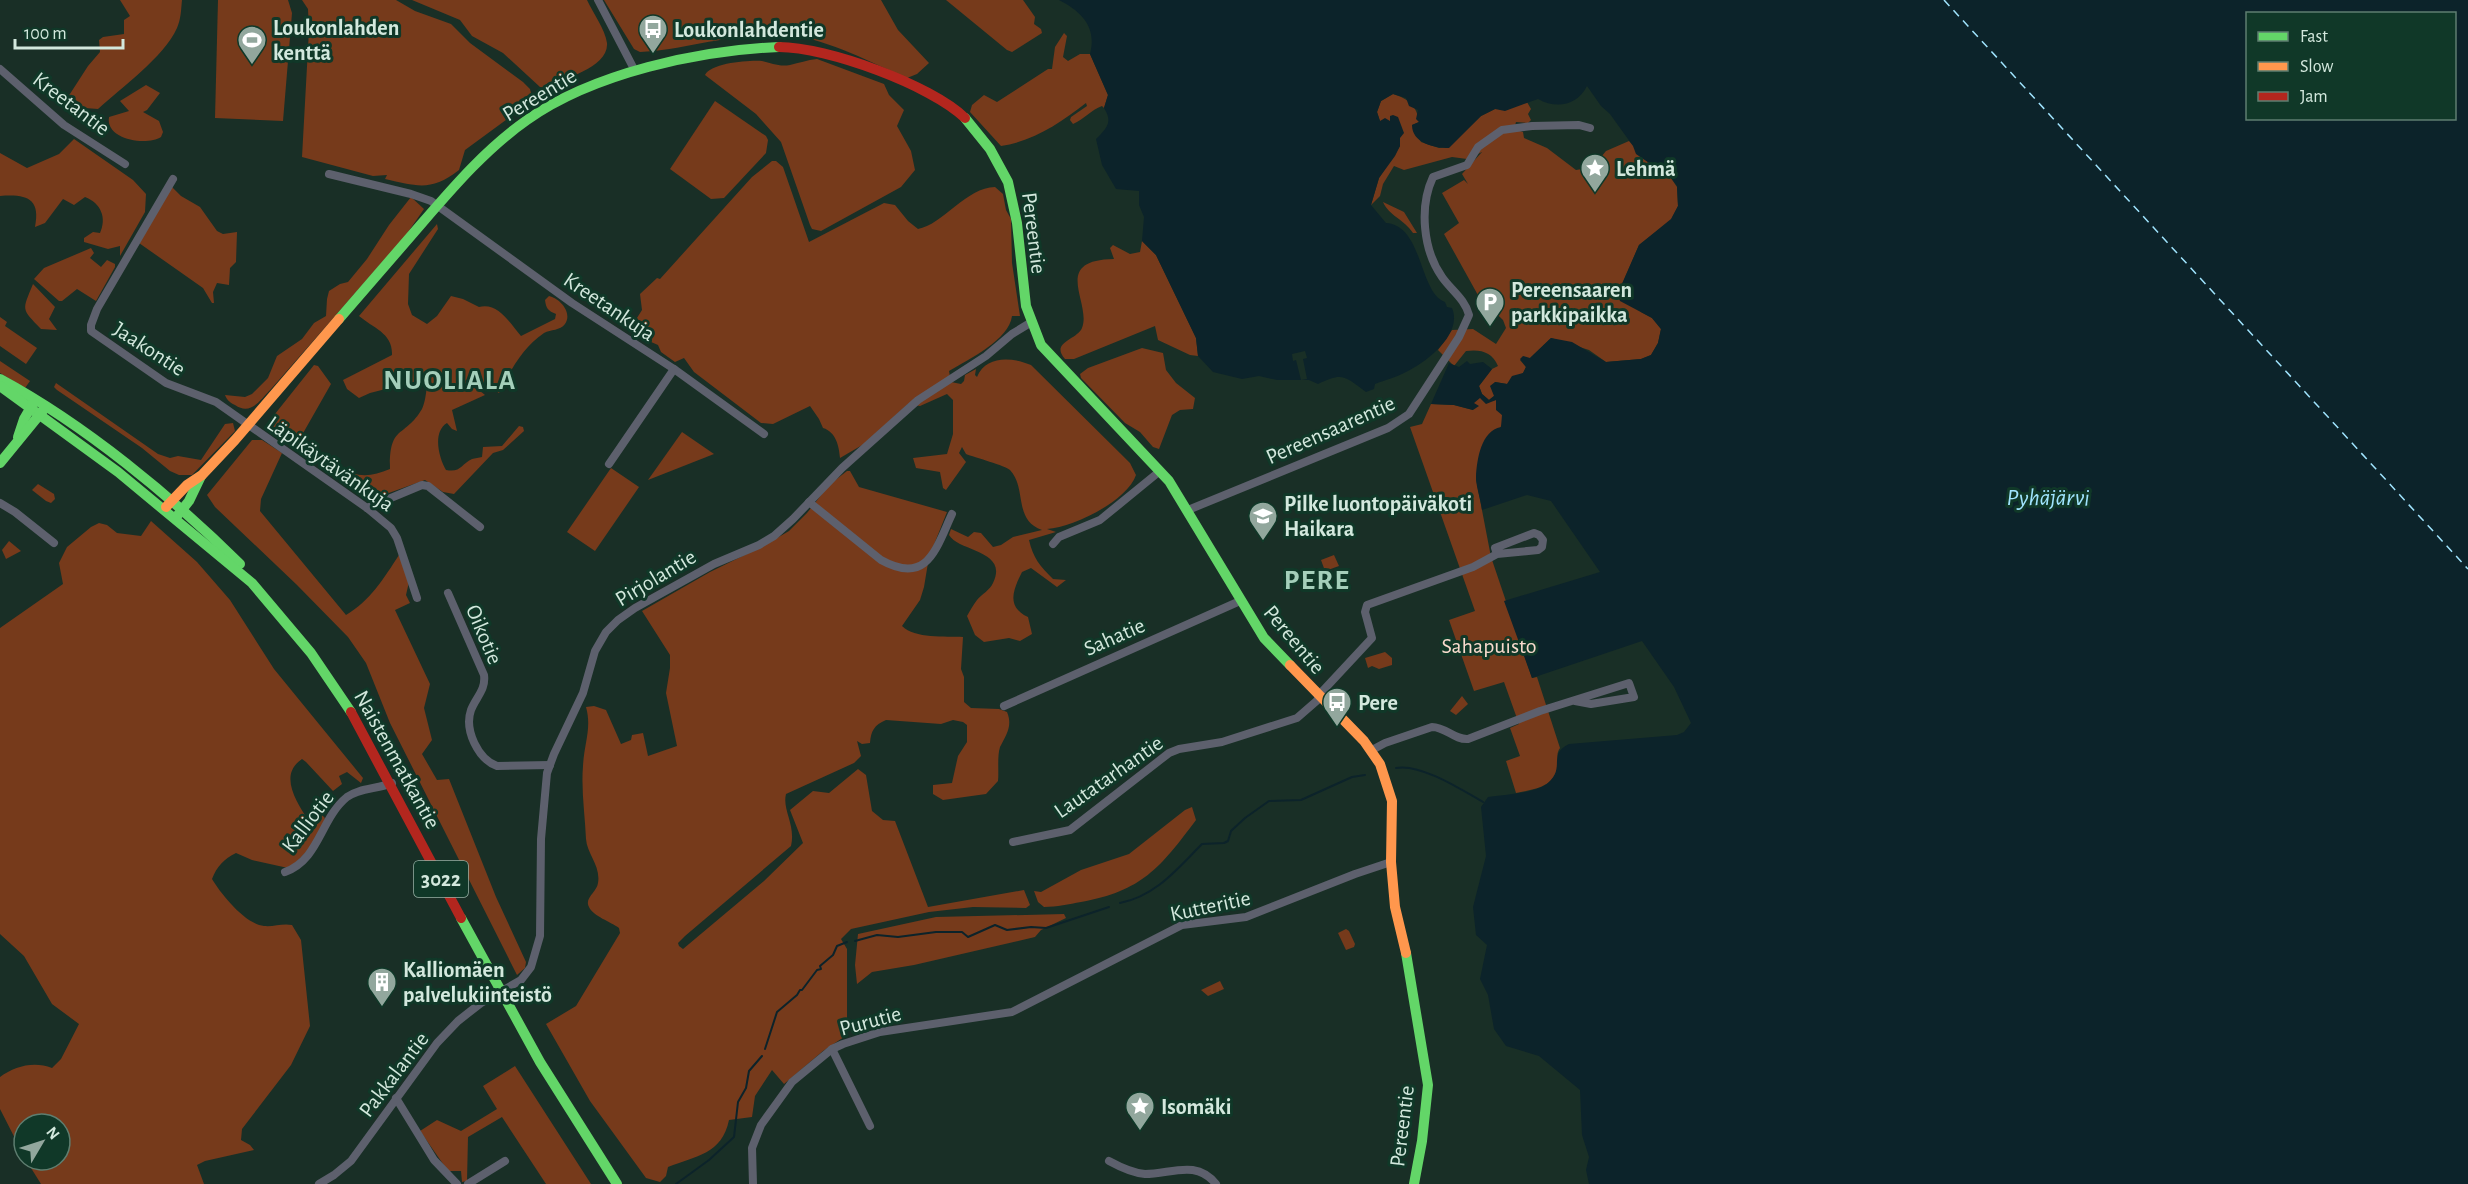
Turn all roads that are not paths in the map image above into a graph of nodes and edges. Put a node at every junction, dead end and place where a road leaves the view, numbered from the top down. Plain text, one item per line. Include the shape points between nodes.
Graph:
1 (598, 0) edge
2 (0, 69) edge
3 (634, 69) junction
4 (1590, 128) dead end
5 (125, 164) dead end
6 (329, 174) dead end
7 (173, 179) dead end
8 (438, 205) junction
9 (1030, 323) junction
10 (674, 369) junction
11 (0, 379) edge
12 (0, 386) edge
13 (32, 405) junction
14 (42, 411) junction
15 (247, 426) junction
16 (764, 434) dead end
17 (18, 437) junction
18 (0, 463) edge
19 (609, 464) dead end
20 (1160, 471) junction
21 (201, 475) junction
22 (172, 501) junction
23 (809, 502) junction
24 (0, 503) edge
25 (367, 508) junction
26 (183, 509) junction
27 (164, 510) junction
28 (1188, 510) junction
29 (952, 514) dead end
30 (175, 519) junction
31 (480, 527) dead end
32 (54, 543) dead end
33 (1053, 544) dead end
34 (1497, 554) junction
35 (252, 583) junction
36 (448, 593) dead end
37 (417, 598) dead end
38 (1240, 601) junction
39 (1319, 697) junction
40 (1575, 701) junction
41 (1004, 706) dead end
42 (1372, 750) junction
43 (550, 765) junction
44 (392, 783) junction
45 (1013, 842) dead end
46 (1391, 862) junction
47 (285, 872) dead end
48 (500, 992) junction
49 (1011, 1012) joint
50 (832, 1049) junction
51 (396, 1098) junction
52 (870, 1126) dead end
53 (505, 1161) dead end
54 (1109, 1161) dead end
55 (319, 1184) edge
56 (457, 1184) edge
57 (468, 1184) edge
58 (617, 1184) edge
59 (753, 1184) edge
60 (1216, 1184) edge
61 (1414, 1184) edge

1 - 3 street
2 - 5 street, Kreetantie via 64,125
3 - 8 street, Pereentie via 534,115 474,165
3 - 9 street, Pereentie via 753,49 794,48 843,59 951,106 986,141 1009,183
4 - 28 street, Pereensaarentie via 1532,126 1502,130 1478,147 1467,165 1432,177 1425,231 1437,270 1469,315 1409,414 1388,428
6 - 8 street, Kreetankuja via 411,194
7 - 15 street, Jaakontie via 90,327 150,374 211,399
8 - 10 street, Kreetankuja via 572,303
8 - 15 street, Pereentie
9 - 20 street, Pereentie via 1049,355
9 - 23 street, Pirjolantie via 918,400
10 - 16 street, Kreetankuja
10 - 19 street
11 - 13 street, Naistenmatkantie / 3022
12 - 13 street, Naistenmatkantie / 3022
13 - 14 street, Naistenmatkantie / 3022
13 - 17 street
14 - 17 street
14 - 22 street, Naistenmatkantie / 3022 via 107,450
14 - 27 street, Naistenmatkantie / 3022
15 - 21 street, Pereentie
15 - 25 street, Läpikäytävänkuja
17 - 18 street
20 - 28 street, Pereentie
20 - 33 street via 1100,520 1059,537
21 - 22 street, Pereentie
21 - 26 street, Pereentie
22 - 26 street, Naistenmatkantie / 3022
22 - 27 street, Pereentie
23 - 29 street via 881,560 903,568 918,568 928,562
23 - 43 street, Pirjolantie via 764,543 709,566 613,624 594,651 583,693
24 - 32 street
25 - 31 street via 428,486
25 - 37 street, Läpikäytävänkuja via 397,538
26 - 30 street, Pereentie
26 - 35 street, Naistenmatkantie / 3022 via 242,567
27 - 30 street, Naistenmatkantie / 3022
28 - 38 street, Pereentie
30 - 35 street, Naistenmatkantie / 3022
34 - 34 street via 1538,550 1543,540 1534,533 1495,548
34 - 39 street, Lautatarhantie via 1473,567 1367,605 1365,612 1372,638
35 - 44 street, Naistenmatkantie / 3022 via 328,677
36 - 43 street, Oikotie via 484,675 483,689 470,713 478,750 497,766
38 - 39 street, Pereentie via 1271,646
38 - 41 street, Sahatie
39 - 42 street, Pereentie
39 - 45 street, Lautatarhantie via 1297,718 1232,739 1169,753 1070,830
40 - 40 street via 1591,704 1634,697 1629,683
40 - 42 street via 1468,739 1432,727
42 - 46 street, Pereentie via 1392,801
43 - 48 street, Pirjolantie via 542,831 540,936 527,973
44 - 47 street, Kalliotie via 346,798 305,861
44 - 48 street, Naistenmatkantie / 3022
46 - 49 street, Kutteritie via 1246,917 1182,925
46 - 61 street, Pereentie via 1395,908 1405,944 1428,1085
48 - 51 street, Pakkalantie via 458,1021
48 - 58 street, Naistenmatkantie / 3022 via 564,1103
49 - 50 street, Purutie via 880,1032
50 - 52 street
50 - 59 street, Purutie via 792,1082 761,1125 752,1148
51 - 55 street, Pakkalantie via 351,1161
51 - 56 street via 434,1160
53 - 57 street
54 - 60 street via 1143,1174 1193,1169 1204,1172

